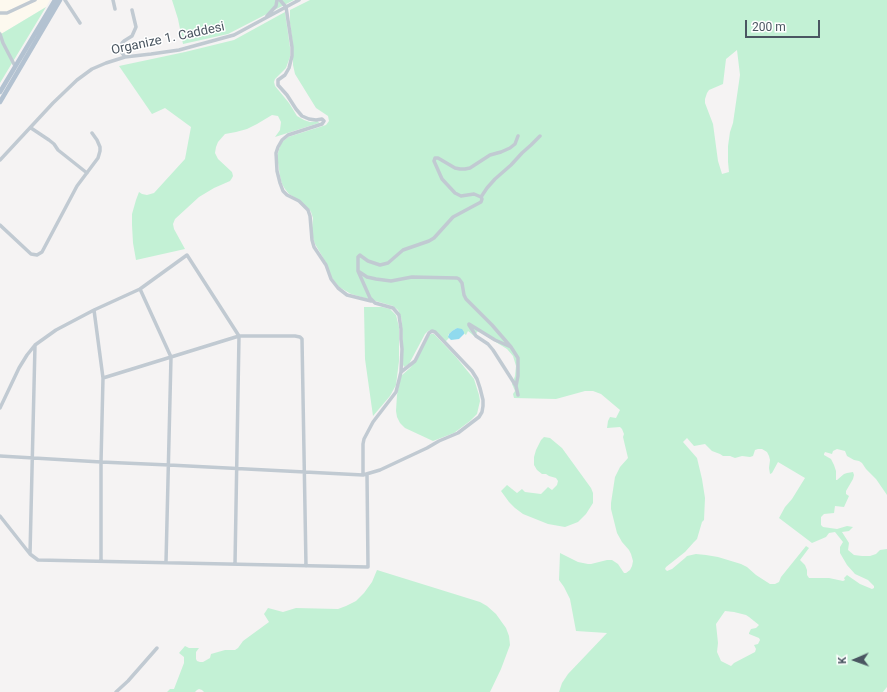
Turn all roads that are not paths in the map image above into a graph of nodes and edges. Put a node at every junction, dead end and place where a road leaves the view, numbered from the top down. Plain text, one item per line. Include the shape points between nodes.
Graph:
1 (35, 0) edge
2 (60, 0) edge
3 (65, 0) edge
4 (113, 0) edge
5 (279, 0) edge
6 (299, 0) edge
7 (53, 1) edge
8 (286, 7) junction
9 (115, 9) dead end
10 (132, 10) dead end
11 (0, 13) edge
12 (265, 18) junction
13 (80, 23) dead end
14 (0, 34) edge
15 (125, 57) junction
16 (16, 66) junction
17 (0, 92) edge
18 (0, 102) edge
19 (31, 128) junction
20 (92, 133) dead end
21 (518, 136) dead end
22 (540, 136) dead end
23 (0, 160) edge
24 (87, 173) junction
25 (481, 197) junction
26 (0, 225) edge
27 (358, 271) junction
28 (140, 290) junction
29 (372, 301) junction
30 (94, 310) junction
31 (239, 336) junction
32 (35, 345) junction
33 (511, 347) junction
34 (171, 357) junction
35 (401, 372) junction
36 (103, 378) junction
37 (516, 386) junction
38 (518, 395) dead end
39 (0, 408) edge
40 (0, 456) edge
41 (32, 457) junction
42 (101, 462) junction
43 (169, 465) junction
44 (237, 468) junction
45 (304, 472) junction
46 (365, 474) junction
47 (0, 516) edge
48 (30, 554) junction
49 (101, 561) junction
50 (166, 562) junction
51 (235, 564) junction
52 (306, 566) junction
53 (157, 648) dead end
54 (116, 692) edge

1 - 11 street via 7,13
2 - 18 main road
3 - 13 street
4 - 9 street
5 - 8 street
5 - 12 street
6 - 8 street, Organize 1. Caddesi
7 - 16 main road
8 - 12 street, Organize 1. Caddesi
8 - 29 street via 292,60 286,73 278,80 278,85 302,116 311,120 322,119 324,122 283,139 276,153 280,183 287,195 299,201 308,210 314,247 338,288 347,295
10 - 15 street via 136,27 132,36 122,43 121,49
12 - 15 street, Organize 1. Caddesi via 234,36 179,50
14 - 16 street
15 - 19 street, Organize 1. Caddesi via 92,69 77,80
16 - 17 main road
19 - 23 street, Organize 1. Caddesi
19 - 24 street
20 - 24 street via 100,147 100,154
21 - 25 street via 510,148 490,155 470,168 455,168 435,158 442,179 455,194 474,194
22 - 25 street via 495,179
24 - 26 street via 39,254 31,254
25 - 27 street via 480,202 453,217 434,238 403,250 388,264 380,265 359,256
27 - 29 street
27 - 33 street via 376,279 391,281 412,277 457,278 462,283 466,299
28 - 30 street
28 - 31 street via 187,255
28 - 34 street
29 - 35 street via 393,308 399,315
30 - 32 street via 56,330
30 - 36 street
31 - 34 street
31 - 44 street
31 - 45 street via 295,336 302,339
32 - 39 street via 19,368
32 - 41 street
33 - 37 street via 518,358
33 - 37 street via 469,324 476,336 488,344
34 - 36 street
34 - 43 street
35 - 46 street via 396,392 373,422 364,439
35 - 46 street via 415,361 429,333 435,332 477,379 483,400 482,412 458,433 380,470
36 - 42 street
37 - 38 street
40 - 41 street
41 - 42 street
41 - 48 street
42 - 43 street
42 - 49 street
43 - 44 street
43 - 50 street
44 - 45 street
44 - 51 street
45 - 46 street
45 - 52 street
46 - 52 street via 368,567
47 - 48 street
48 - 49 street via 38,560
49 - 50 street
50 - 51 street
51 - 52 street
53 - 54 street

